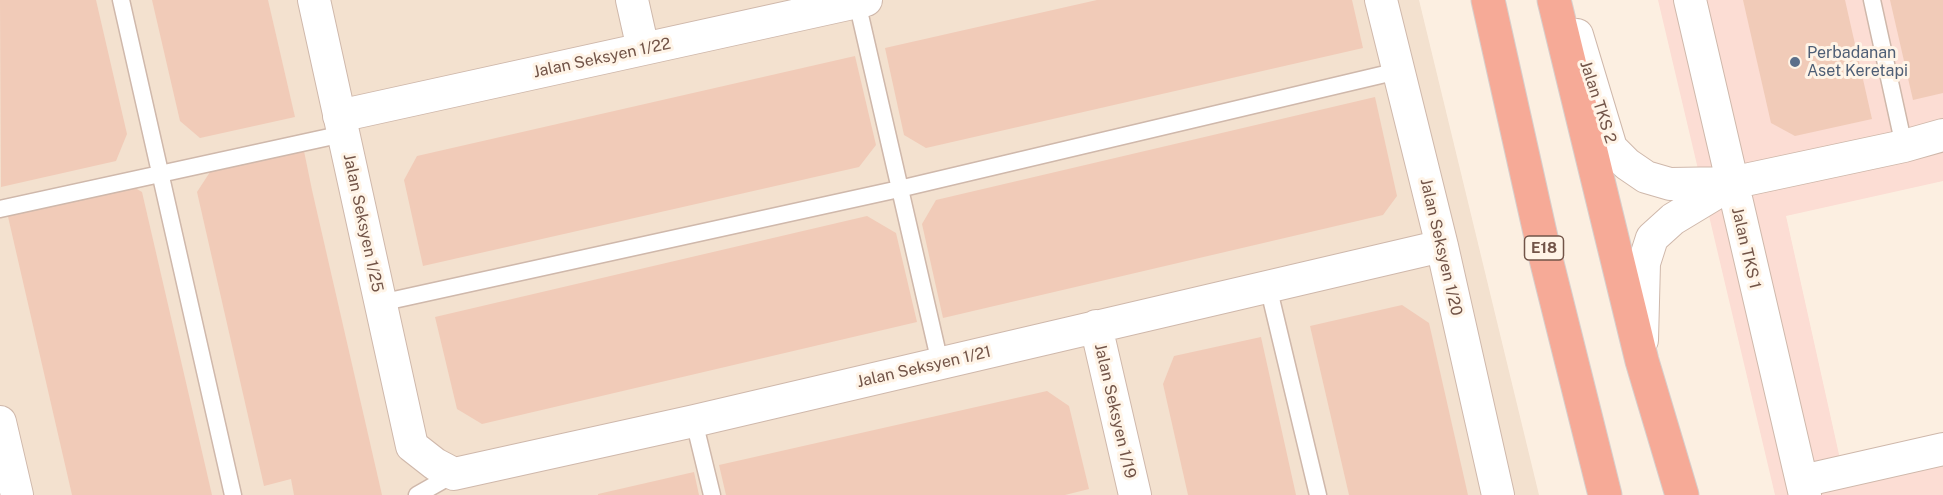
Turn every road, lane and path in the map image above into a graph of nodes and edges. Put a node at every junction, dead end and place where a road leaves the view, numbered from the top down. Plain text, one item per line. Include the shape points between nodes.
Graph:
1 (121, 0) edge
2 (314, 0) edge
3 (632, 0) edge
4 (1381, 0) edge
5 (1488, 0) edge
6 (1554, 0) edge
7 (1566, 0) edge
8 (1690, 0) edge
9 (1872, 0) edge
10 (852, 2) edge
11 (643, 49) junction
12 (1398, 71) junction
13 (341, 125) junction
14 (1943, 135) edge
15 (1904, 146) junction
16 (160, 174) junction
17 (1731, 183) junction
18 (899, 189) junction
19 (0, 209) edge
20 (1442, 246) junction
21 (1268, 286) junction
22 (380, 303) junction
23 (1096, 326) junction
24 (1642, 361) junction
25 (940, 363) junction
26 (694, 421) junction
27 (0, 422) edge
28 (1943, 449) edge
29 (454, 474) junction
30 (1803, 488) edge
31 (17, 495) edge
32 (233, 495) edge
33 (417, 495) edge
34 (712, 495) edge
35 (1134, 495) edge
36 (1318, 495) edge
37 (1498, 495) edge
38 (1605, 495) edge
39 (1682, 495) edge

1 - 16 lane
2 - 13 street, Jalan Seksyen 1/25
3 - 11 street
4 - 12 street, Jalan Seksyen 1/20
5 - 38 highway, E18 via 1545,255
6 - 24 highway
7 - 17 street, Jalan TKS 2 via 1611,148 1646,177 1670,184
8 - 17 street, Jalan TKS 1
9 - 15 lane
10 - 11 street, Jalan Seksyen 1/22
10 - 18 lane
11 - 13 street, Jalan Seksyen 1/22
12 - 18 lane
12 - 20 street, Jalan Seksyen 1/20
13 - 16 lane
13 - 22 street, Jalan Seksyen 1/25
14 - 15 street, Jalan TKS 2
15 - 17 street, Jalan TKS 2
16 - 19 lane
16 - 32 lane
17 - 24 street, Jalan TKS 2 via 1673,219 1652,238 1644,263
17 - 30 street, Jalan TKS 1
18 - 22 lane
18 - 25 lane
20 - 21 street, Jalan Seksyen 1/21
20 - 37 street, Jalan Seksyen 1/20
21 - 23 street, Jalan Seksyen 1/21
21 - 36 lane
22 - 29 street, Jalan Seksyen 1/25 via 412,446
23 - 25 street, Jalan Seksyen 1/21
23 - 35 street, Jalan Seksyen 1/19
24 - 39 highway
25 - 26 street, Jalan Seksyen 1/21
26 - 29 street, Jalan Seksyen 1/21
26 - 34 lane
27 - 31 street
28 - 30 street
29 - 33 lane

